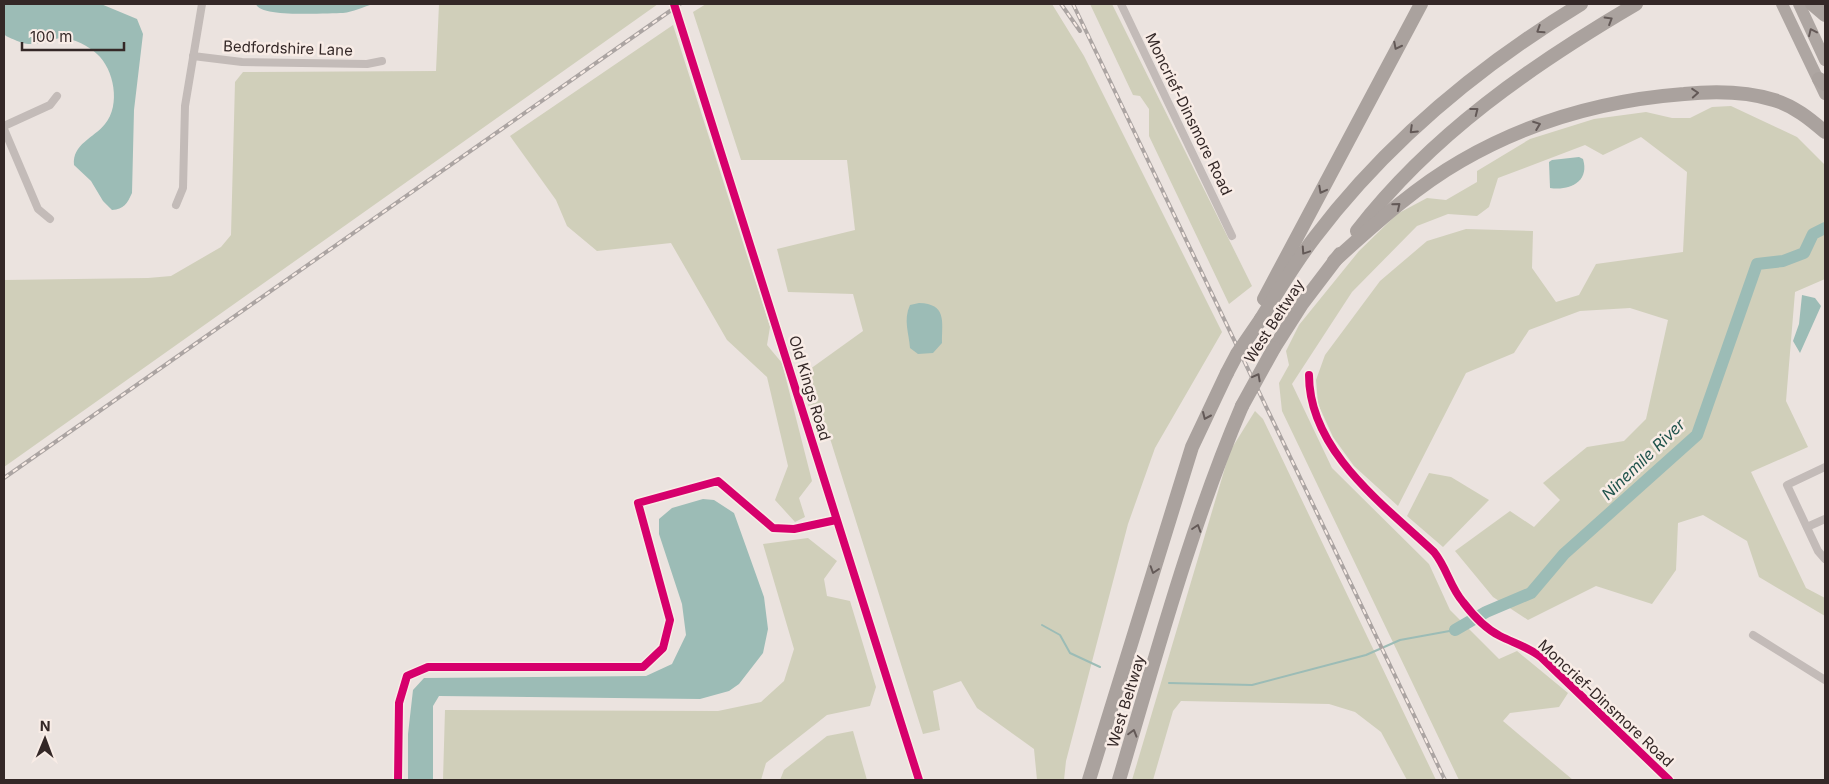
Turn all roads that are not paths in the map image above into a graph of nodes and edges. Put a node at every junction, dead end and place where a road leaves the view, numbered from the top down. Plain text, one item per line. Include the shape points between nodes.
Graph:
1 (202, 4) edge
2 (674, 4) edge
3 (1121, 4) edge
4 (1421, 4) edge
5 (1581, 4) edge
6 (1636, 4) edge
7 (1782, 4) edge
8 (1799, 4) edge
9 (1812, 4) edge
10 (1825, 14) edge
11 (193, 56) junction
12 (1825, 60) edge
13 (382, 61) dead end
14 (1822, 82) edge
15 (1825, 94) edge
16 (57, 96) dead end
17 (4, 128) edge
18 (1825, 132) edge
19 (176, 205) dead end
20 (50, 219) dead end
21 (1232, 236) dead end
22 (1334, 262) junction
23 (1259, 315) junction
24 (1309, 375) dead end
25 (1825, 467) edge
26 (1825, 519) edge
27 (836, 520) junction
28 (1807, 527) junction
29 (1825, 559) edge
30 (1752, 635) dead end
31 (1825, 680) edge
32 (398, 780) edge
33 (919, 780) edge
34 (1090, 780) edge
35 (1119, 780) edge
36 (1669, 780) edge

1 - 11 street
2 - 27 street, Old Kings Road
3 - 21 street, Moncrief-Dinsmore Road
4 -> 23 highway
5 -> 23 highway, West Beltway via 1515,46 1444,100 1373,168 1314,238
22 -> 6 highway, West Beltway via 1368,216 1416,164 1469,116 1524,73
7 - 14 highway
12 -> 8 highway
9 - 10 highway
11 - 13 street, Bedfordshire Lane via 242,62 367,64
11 - 19 street via 185,106 183,188
14 - 15 highway
16 - 17 street via 50,105
17 - 20 street via 38,209
22 -> 18 highway via 1420,187 1461,161 1510,135 1598,106 1639,98 1728,92 1776,100 1795,109
35 -> 22 highway, West Beltway, bridge via 1224,447 1274,348
23 -> 34 highway, West Beltway, bridge via 1192,447
24 - 36 street, Moncrief-Dinsmore Road via 1309,396 1341,460 1434,552 1464,604 1488,628 1541,657
25 - 28 street via 1787,485
26 - 28 street
27 - 32 street via 794,529 773,528 718,481 638,504 670,620 663,648 643,667 428,667 407,676 399,703
27 - 33 street, Old Kings Road
28 - 29 street
30 - 31 street

